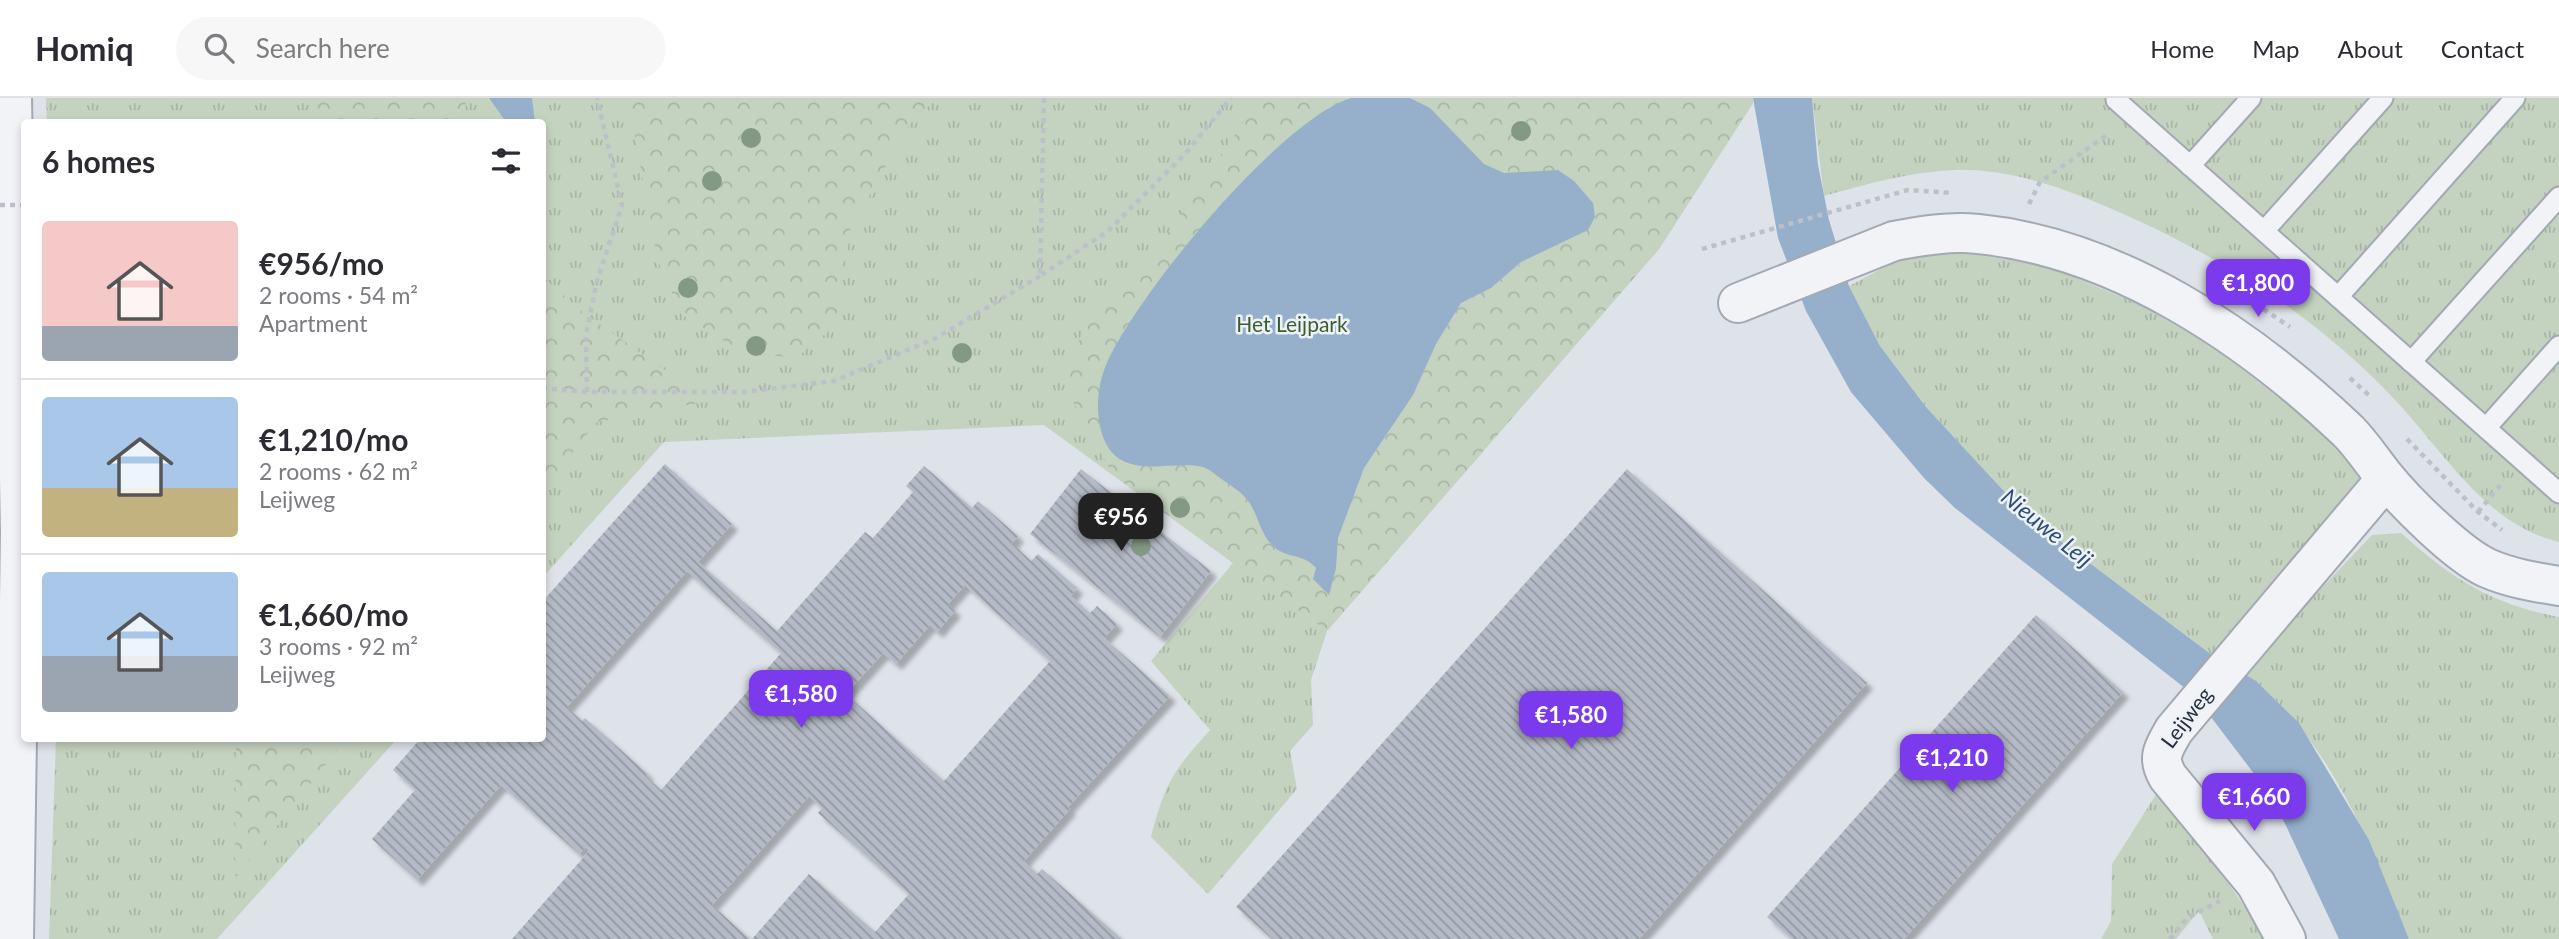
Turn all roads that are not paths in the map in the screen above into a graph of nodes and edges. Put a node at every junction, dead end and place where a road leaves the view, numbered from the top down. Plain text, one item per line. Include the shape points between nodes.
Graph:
1 (12, 98) edge
2 (2119, 98) edge
3 (2250, 98) edge
4 (2382, 98) edge
5 (2515, 98) edge
6 (2190, 166) junction
7 (2559, 197) edge
8 (2264, 231) junction
9 (2338, 297) junction
10 (1738, 303) dead end
11 (2559, 346) edge
12 (2411, 362) junction
13 (2486, 428) junction
14 (2386, 479) junction
15 (2559, 492) edge
16 (2559, 586) edge
17 (14, 939) edge
18 (2286, 939) edge

1 - 17 street via 20,532
2 - 6 lane via 2116,100
3 - 6 lane
4 - 8 lane
5 - 9 lane
6 - 8 lane
7 - 12 lane
8 - 9 lane
9 - 12 lane
10 - 14 street via 1894,241 1977,234 2035,244 2092,261 2182,305 2270,362 2350,433
11 - 13 lane
12 - 13 lane
13 - 15 lane
14 - 16 street via 2452,544 2485,567
14 - 18 street, Leijweg via 2174,730 2161,752 2162,766 2256,884

